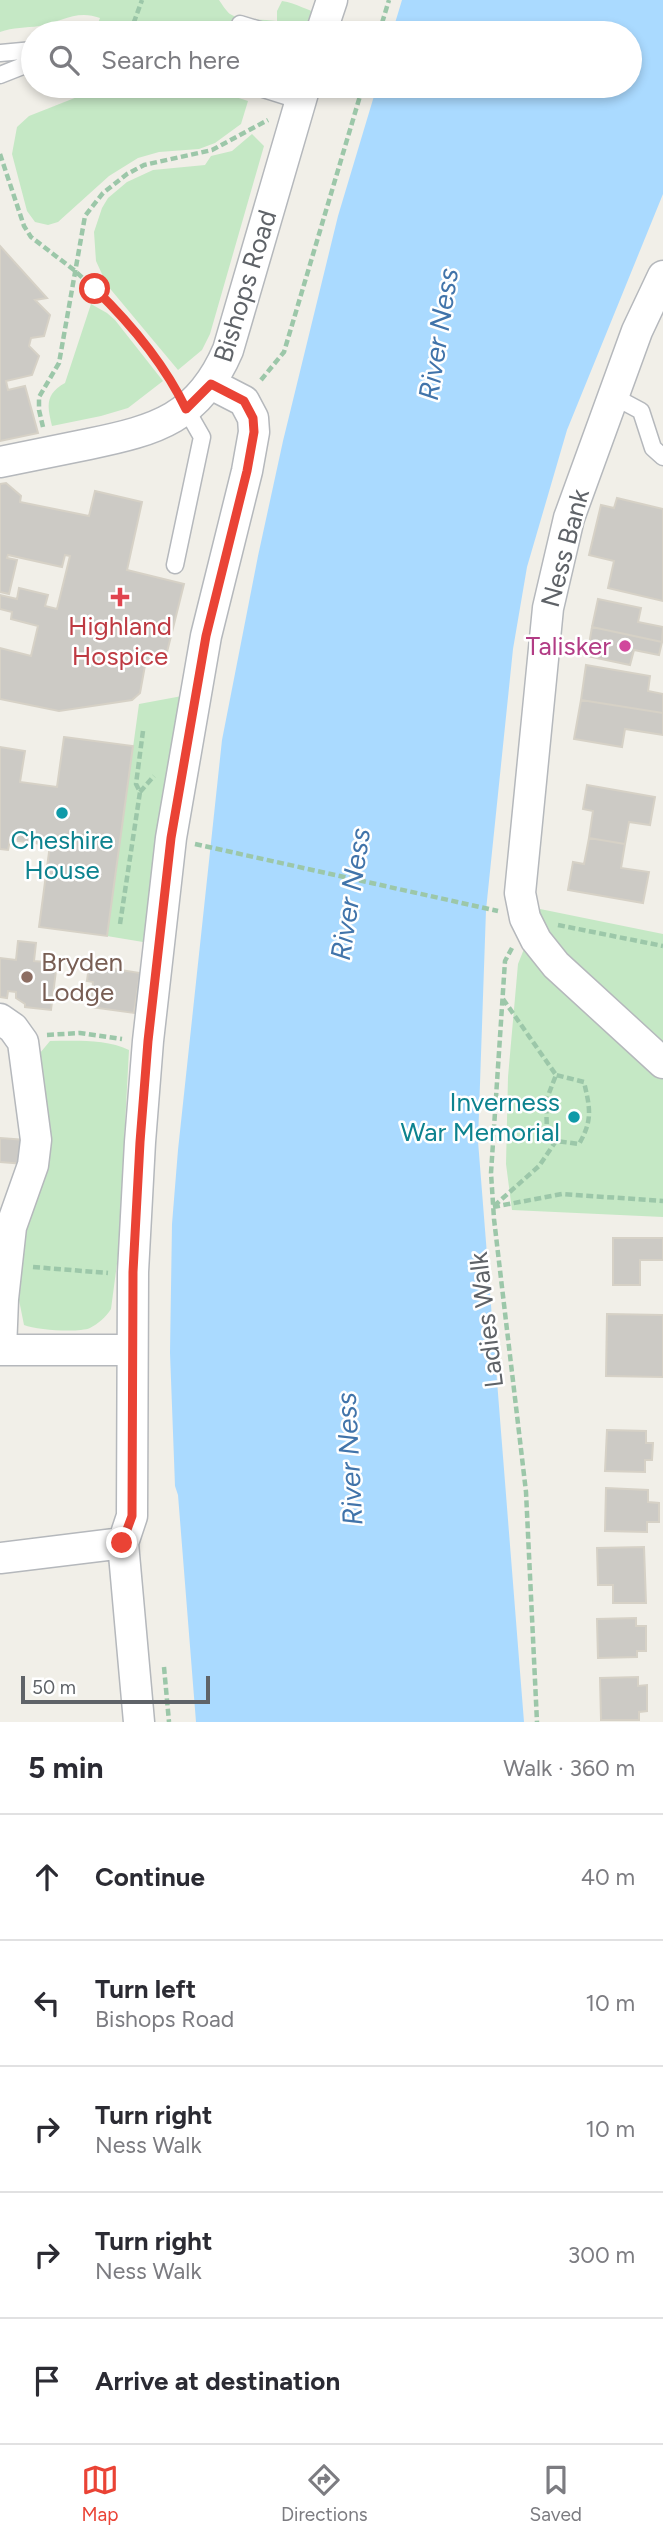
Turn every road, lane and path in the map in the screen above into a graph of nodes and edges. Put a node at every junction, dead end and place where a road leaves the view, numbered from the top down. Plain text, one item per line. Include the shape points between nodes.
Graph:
1 (142, 0) edge
2 (332, 0) edge
3 (389, 0) edge
4 (134, 21) edge
5 (325, 21) edge
6 (383, 21) edge
7 (21, 51) edge
8 (0, 53) edge
9 (21, 67) edge
10 (0, 75) edge
11 (295, 98) edge
12 (302, 98) edge
13 (359, 98) edge
14 (0, 154) edge
15 (74, 270) junction
16 (663, 276) edge
17 (211, 384) junction
18 (614, 396) junction
19 (244, 401) junction
20 (186, 409) junction
21 (50, 452) junction
22 (663, 457) edge
23 (0, 463) edge
24 (175, 565) dead end
25 (143, 731) dead end
26 (185, 842) dead end
27 (511, 914) junction
28 (120, 924) dead end
29 (663, 946) edge
30 (503, 998) junction
31 (0, 1020) edge
32 (148, 1041) junction
33 (23, 1042) junction
34 (663, 1063) edge
35 (556, 1075) junction
36 (556, 1141) junction
37 (663, 1201) edge
38 (493, 1207) junction
39 (6, 1264) junction
40 (133, 1272) junction
41 (0, 1350) edge
42 (132, 1350) junction
43 (122, 1543) junction
44 (0, 1558) edge
45 (139, 1722) edge
46 (537, 1722) edge

1 - 4 path
2 - 5 street
3 - 6 path
7 - 8 lane
9 - 10 lane
11 - 15 path via 212,150 144,165 115,182 85,216
12 - 17 street, Bishops Road via 229,350
13 - 19 path via 284,352
14 - 15 path via 31,237
15 - 20 path via 119,311 170,375
15 - 21 path via 59,363 39,397
16 - 18 street, Ness Bank
17 - 19 street
17 - 20 street, Bishops Road
18 - 22 lane via 641,411 653,448
18 - 27 street, Ness Bank via 569,519 548,608 520,892
19 - 32 street via 254,432 206,636 171,838
20 - 21 street, Bishops Road via 159,426
20 - 24 lane via 202,437
21 - 23 street, Bishops Road
25 - 28 path via 136,784 140,792
26 - 27 path
27 - 29 path
27 - 30 path, Ladies Walk
27 - 34 street via 556,965
30 - 35 path
30 - 38 path, Ladies Walk via 491,1173
31 - 33 street
32 - 33 path via 53,1033
32 - 40 street
33 - 39 street via 36,1140 33,1165 11,1227
35 - 36 path via 546,1101 547,1132
35 - 36 path via 584,1082 589,1104 588,1128 579,1144
36 - 38 path via 539,1166
37 - 38 path via 562,1195
38 - 46 path, Ladies Walk via 526,1492
39 - 40 path via 97,1274
39 - 41 street
40 - 42 street
41 - 42 street
42 - 43 street via 132,1516
43 - 44 street
43 - 45 street

